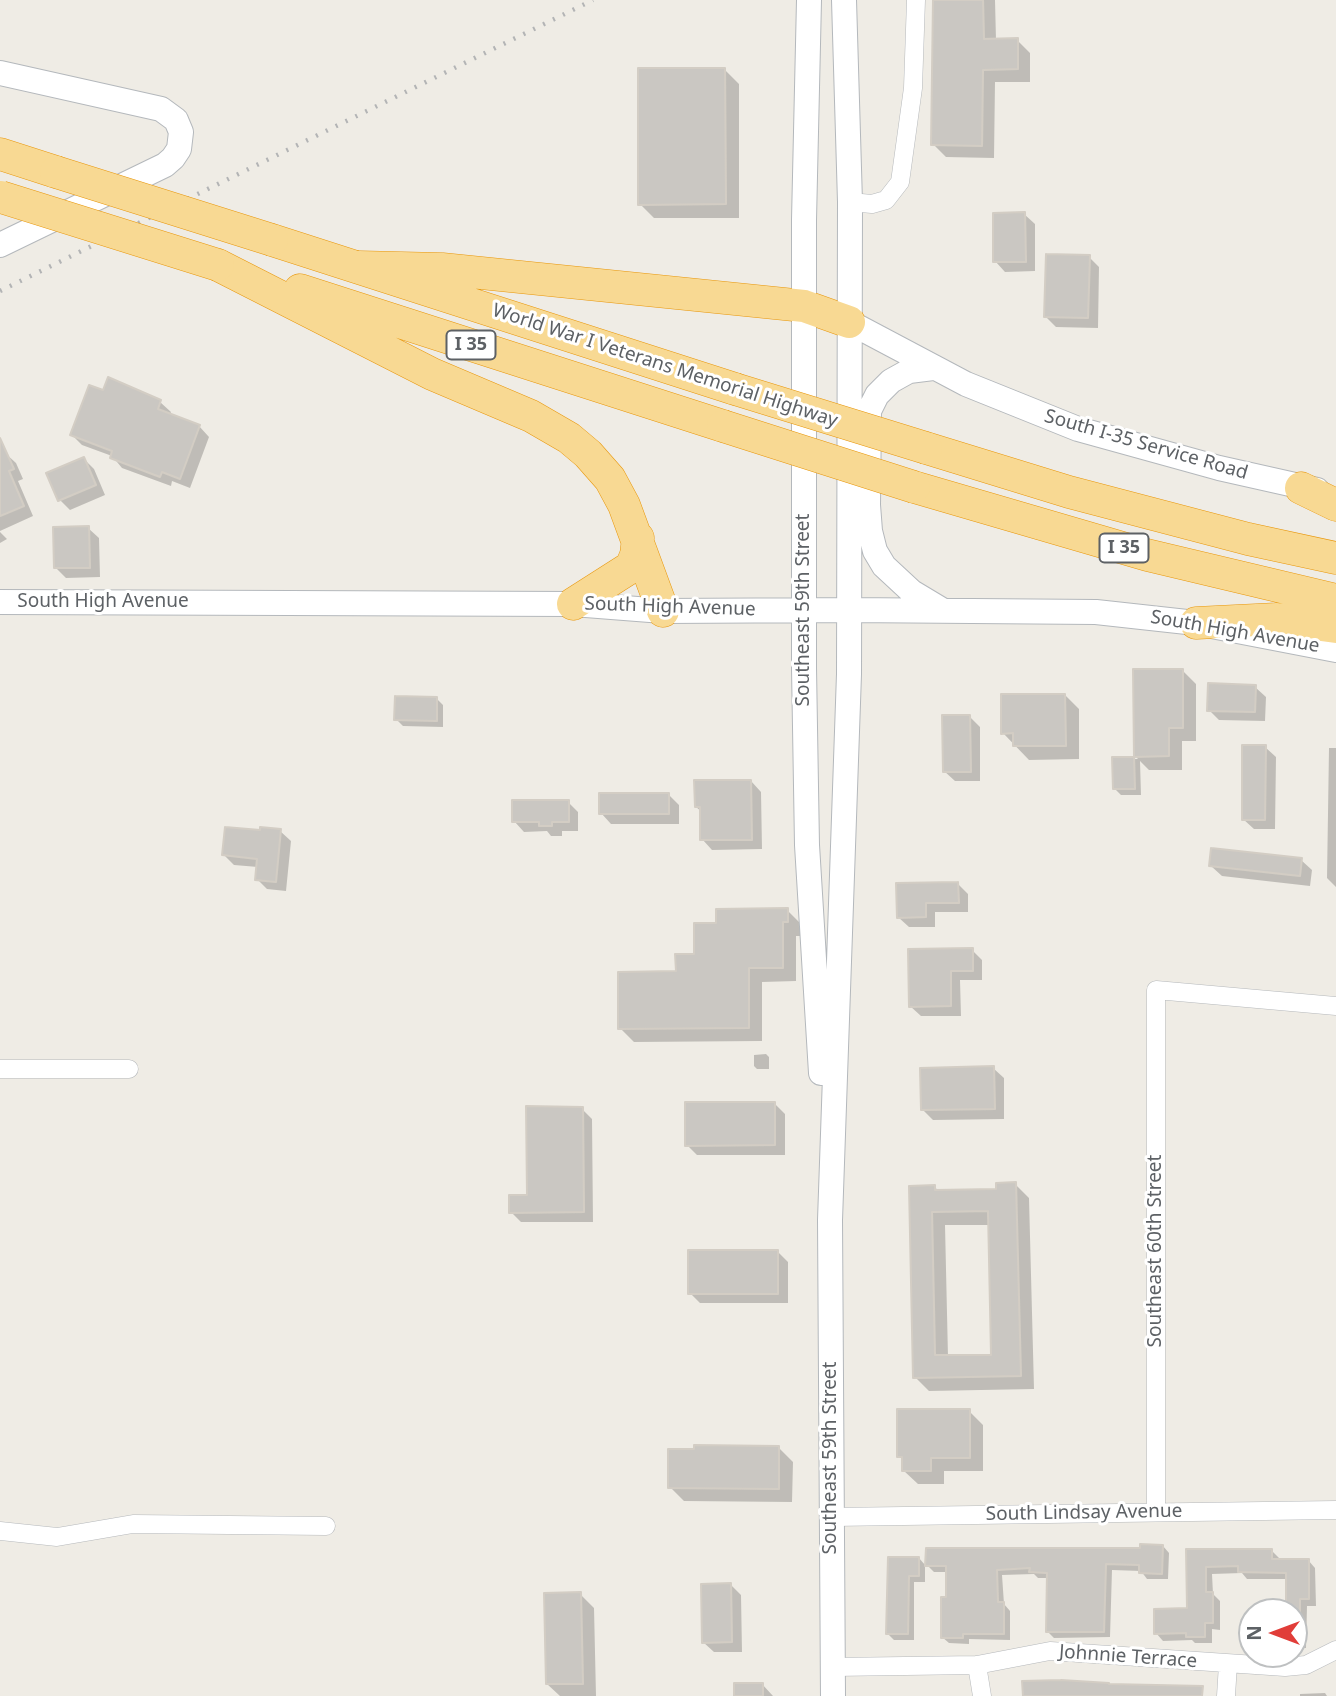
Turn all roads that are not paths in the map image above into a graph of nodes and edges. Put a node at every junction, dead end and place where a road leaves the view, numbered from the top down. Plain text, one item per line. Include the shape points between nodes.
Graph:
1 (809, 0) edge
2 (844, 0) edge
3 (916, 0) edge
4 (0, 73) edge
5 (0, 154) edge
6 (1, 197) edge
7 (850, 202) junction
8 (0, 245) edge
9 (218, 265) junction
10 (359, 267) junction
11 (804, 306) junction
12 (849, 322) junction
13 (933, 368) junction
14 (1301, 488) junction
15 (1336, 493) edge
16 (1336, 505) edge
17 (638, 538) junction
18 (1336, 558) edge
19 (1336, 600) edge
20 (0, 602) edge
21 (572, 604) junction
22 (803, 610) junction
23 (848, 610) junction
24 (943, 610) junction
25 (663, 611) junction
26 (1196, 623) junction
27 (1336, 627) edge
28 (1336, 650) edge
29 (1336, 1006) edge
30 (0, 1069) edge
31 (130, 1069) dead end
32 (830, 1220) junction
33 (1336, 1510) edge
34 (1156, 1511) junction
35 (832, 1517) junction
36 (326, 1526) dead end
37 (0, 1531) edge
38 (1336, 1650) edge
39 (1228, 1664) junction
40 (977, 1665) junction
41 (832, 1667) junction
42 (833, 1696) edge
43 (982, 1696) edge
44 (1226, 1696) edge

1 - 11 main road, Southeast 59th Street
2 - 7 main road, Southeast 59th Street
3 - 7 street via 912,88 900,181 886,200
4 - 8 main road via 161,109 176,120 181,141 165,165
5 - 10 highway, World War I Veterans Memorial Highway / I 35, bridge
6 - 9 highway, World War I Veterans Memorial Highway / I 35, bridge
7 - 12 main road, Southeast 59th Street
9 - 17 highway via 569,438 610,479
9 - 19 highway, World War I Veterans Memorial Highway / I 35, bridge via 914,487 1147,555
10 - 11 highway via 442,269
10 - 18 highway, World War I Veterans Memorial Highway / I 35, bridge via 1082,495
11 - 12 highway
11 - 22 main road, Southeast 59th Street
12 - 13 main road, South I-35 Service Road
12 - 23 main road, Southeast 59th Street
13 - 14 main road, South I-35 Service Road via 1078,429
13 - 24 main road via 909,371 891,380 869,411 868,505 875,551 884,566 912,592
14 - 15 main road, South I-35 Service Road
14 - 16 highway
17 - 21 highway via 631,566
17 - 25 highway
20 - 21 main road, South High Avenue
21 - 25 main road, South High Avenue
22 - 23 main road, South High Avenue
22 - 25 main road, South High Avenue
22 - 32 main road, Southeast 59th Street via 807,845
23 - 24 main road, South High Avenue
23 - 32 main road, Southeast 59th Street
24 - 26 main road, South High Avenue via 1096,612
26 - 27 highway via 1277,619
26 - 28 main road, South High Avenue
29 - 34 street, Southeast 60th Street via 1156,990
30 - 31 street
32 - 35 main road, Southeast 59th Street
33 - 34 street, South Lindsay Avenue
34 - 35 street, South Lindsay Avenue
35 - 41 main road, Southeast 59th Street
36 - 37 street via 133,1524 57,1537
38 - 39 street, Johnnie Terrace via 1306,1665
39 - 40 street, Johnnie Terrace via 1050,1651
39 - 44 street
40 - 41 street, Johnnie Terrace
40 - 43 street
41 - 42 main road, Southeast 59th Street

